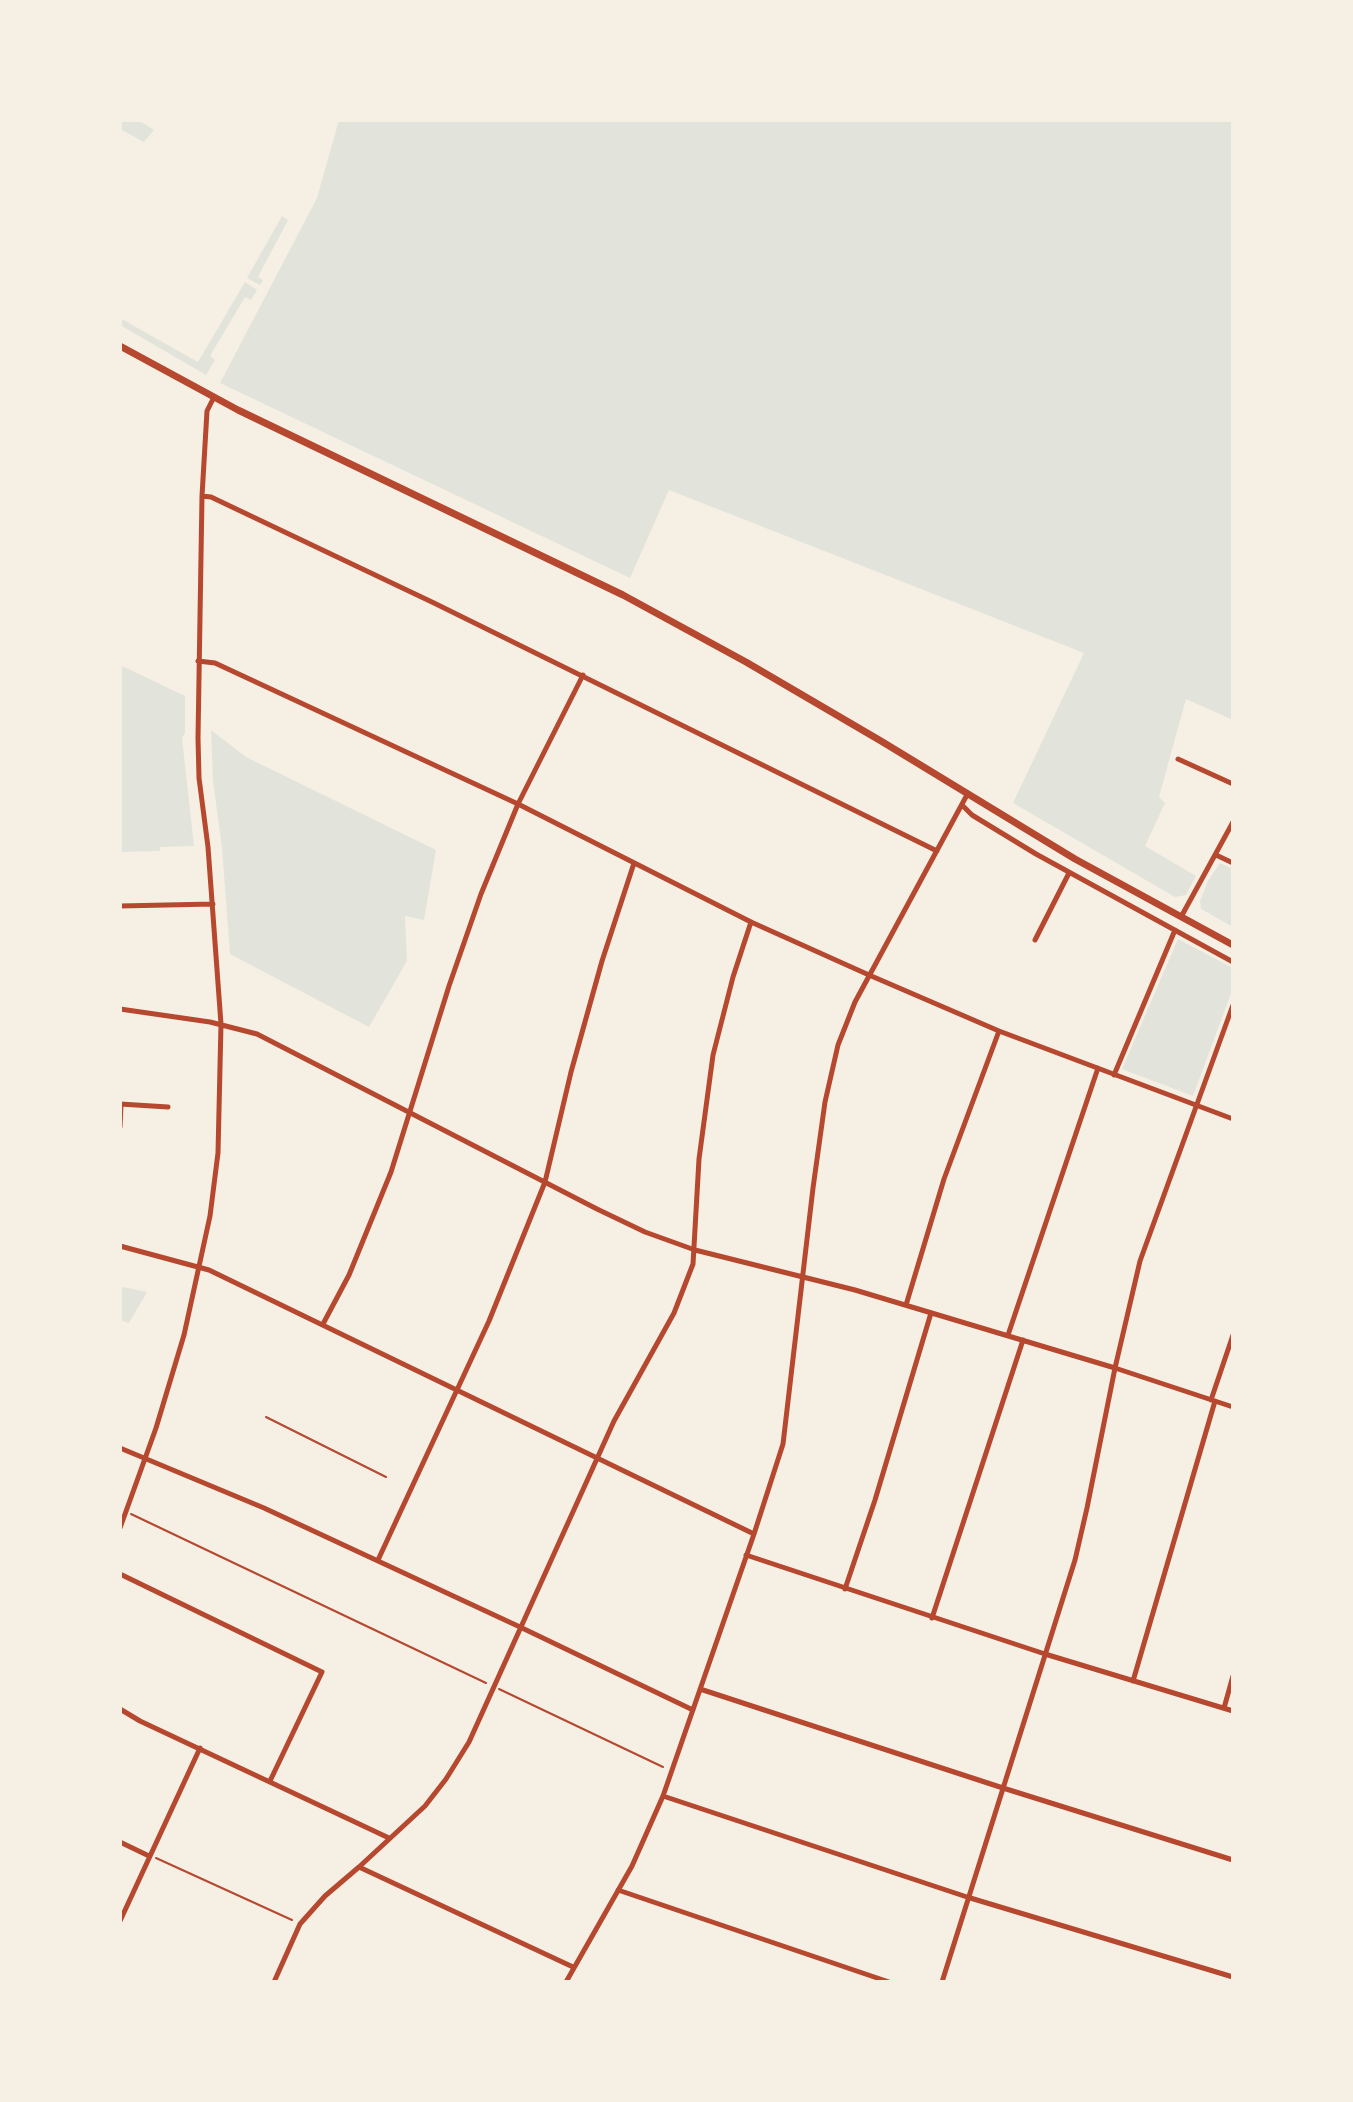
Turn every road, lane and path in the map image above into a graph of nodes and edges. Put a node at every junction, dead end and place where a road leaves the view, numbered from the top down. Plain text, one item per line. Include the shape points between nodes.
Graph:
1 (120, 346) edge
2 (214, 397) junction
3 (202, 496) junction
4 (198, 661) junction
5 (583, 675) junction
6 (1178, 759) dead end
7 (1233, 784) edge
8 (968, 793) junction
9 (518, 804) junction
10 (962, 805) junction
11 (1233, 822) edge
12 (937, 851) junction
13 (1216, 855) junction
14 (634, 863) junction
15 (1233, 863) edge
16 (1069, 873) junction
17 (213, 904) junction
18 (120, 906) edge
19 (1181, 917) junction
20 (751, 922) junction
21 (1175, 930) junction
22 (1035, 940) dead end
23 (1233, 945) edge
24 (1233, 962) edge
25 (869, 975) junction
26 (1233, 1005) edge
27 (120, 1009) edge
28 (221, 1024) junction
29 (999, 1031) junction
30 (1098, 1068) junction
31 (1114, 1075) junction
32 (120, 1104) edge
33 (1195, 1105) junction
34 (168, 1107) dead end
35 (411, 1113) junction
36 (1233, 1119) edge
37 (120, 1127) edge
38 (545, 1182) junction
39 (120, 1246) edge
40 (695, 1250) junction
41 (199, 1268) junction
42 (802, 1275) junction
43 (906, 1305) junction
44 (931, 1313) junction
45 (323, 1324) junction
46 (1008, 1335) junction
47 (1233, 1335) edge
48 (1023, 1340) junction
49 (1115, 1368) junction
50 (458, 1389) junction
51 (1213, 1401) junction
52 (1233, 1407) edge
53 (266, 1417) dead end
54 (120, 1448) edge
55 (146, 1458) junction
56 (597, 1458) junction
57 (386, 1477) dead end
58 (126, 1512) junction
59 (120, 1528) edge
60 (754, 1534) junction
61 (746, 1555) junction
62 (378, 1560) junction
63 (120, 1574) edge
64 (845, 1589) junction
65 (932, 1618) junction
66 (520, 1627) junction
67 (1045, 1654) junction
68 (1233, 1676) edge
69 (1133, 1681) junction
70 (493, 1686) junction
71 (700, 1689) junction
72 (1224, 1708) junction
73 (120, 1709) edge
74 (693, 1710) junction
75 (1233, 1711) edge
76 (200, 1748) junction
77 (671, 1771) junction
78 (270, 1781) junction
79 (1003, 1788) junction
80 (663, 1796) junction
81 (390, 1839) junction
82 (120, 1842) edge
83 (149, 1856) junction
84 (1233, 1860) edge
85 (359, 1867) junction
86 (618, 1890) junction
87 (967, 1897) junction
88 (120, 1921) edge
89 (300, 1924) junction
90 (573, 1967) junction
91 (1233, 1977) edge
92 (274, 1982) edge
93 (566, 1982) edge
94 (889, 1982) edge
95 (942, 1982) edge

1 - 2 main road
2 - 3 street via 207,411
2 - 8 main road via 623,595
3 - 4 street
3 - 5 street
4 - 9 street via 215,663
4 - 17 street via 199,778
5 - 9 street
5 - 12 street
6 - 7 street
8 - 10 street
8 - 19 main road
9 - 14 street
9 - 35 street via 465,939
10 - 12 street
10 - 16 street
11 - 13 street
12 - 25 street
13 - 15 street
13 - 19 street
14 - 20 street
14 - 38 street via 571,1072
16 - 21 street
16 - 22 street
17 - 18 street
17 - 28 street
19 - 23 main road
20 - 25 street
20 - 40 street via 713,1055 699,1159
21 - 24 street
21 - 31 street
25 - 29 street
25 - 42 street via 838,1045 825,1102
26 - 33 street
27 - 28 street
28 - 35 street via 257,1034
28 - 41 street via 218,1153
29 - 30 street
29 - 43 street via 944,1179
30 - 31 street
30 - 46 street
31 - 33 street
32 - 34 street
32 - 37 street
33 - 36 street
33 - 49 street via 1140,1261
35 - 38 street
35 - 45 street via 382,1199
38 - 40 street via 645,1232
38 - 50 street
39 - 41 street
40 - 42 street
40 - 56 street via 674,1313
41 - 45 street
41 - 55 street
42 - 43 street
42 - 60 street via 783,1444
43 - 44 street
44 - 46 street
44 - 64 street
45 - 50 street
46 - 48 street
47 - 51 street
48 - 49 street
48 - 65 street
49 - 51 street
49 - 67 street via 1075,1560
50 - 56 street
50 - 62 street
51 - 52 street
51 - 69 street
53 - 57 path
54 - 55 street
55 - 58 street
55 - 62 street
56 - 60 street
56 - 66 street
58 - 59 street
58 - 70 path
60 - 61 street
61 - 64 street
61 - 71 street
62 - 66 street
63 - 78 street via 322,1672
64 - 65 street
65 - 67 street
66 - 70 street
66 - 74 street
67 - 69 street
67 - 79 street
68 - 72 street
69 - 72 street
70 - 77 path
70 - 81 street via 446,1779
71 - 74 street
71 - 79 street
72 - 75 street
73 - 76 street
74 - 77 street
76 - 78 street
76 - 83 street
77 - 80 street
78 - 81 street
79 - 84 street
79 - 87 street
80 - 86 street
80 - 87 street
81 - 85 street
82 - 83 street
83 - 88 street
83 - 89 path
85 - 89 street
85 - 90 street
86 - 90 street
86 - 94 street
87 - 91 street
87 - 95 street
89 - 92 street
90 - 93 street

